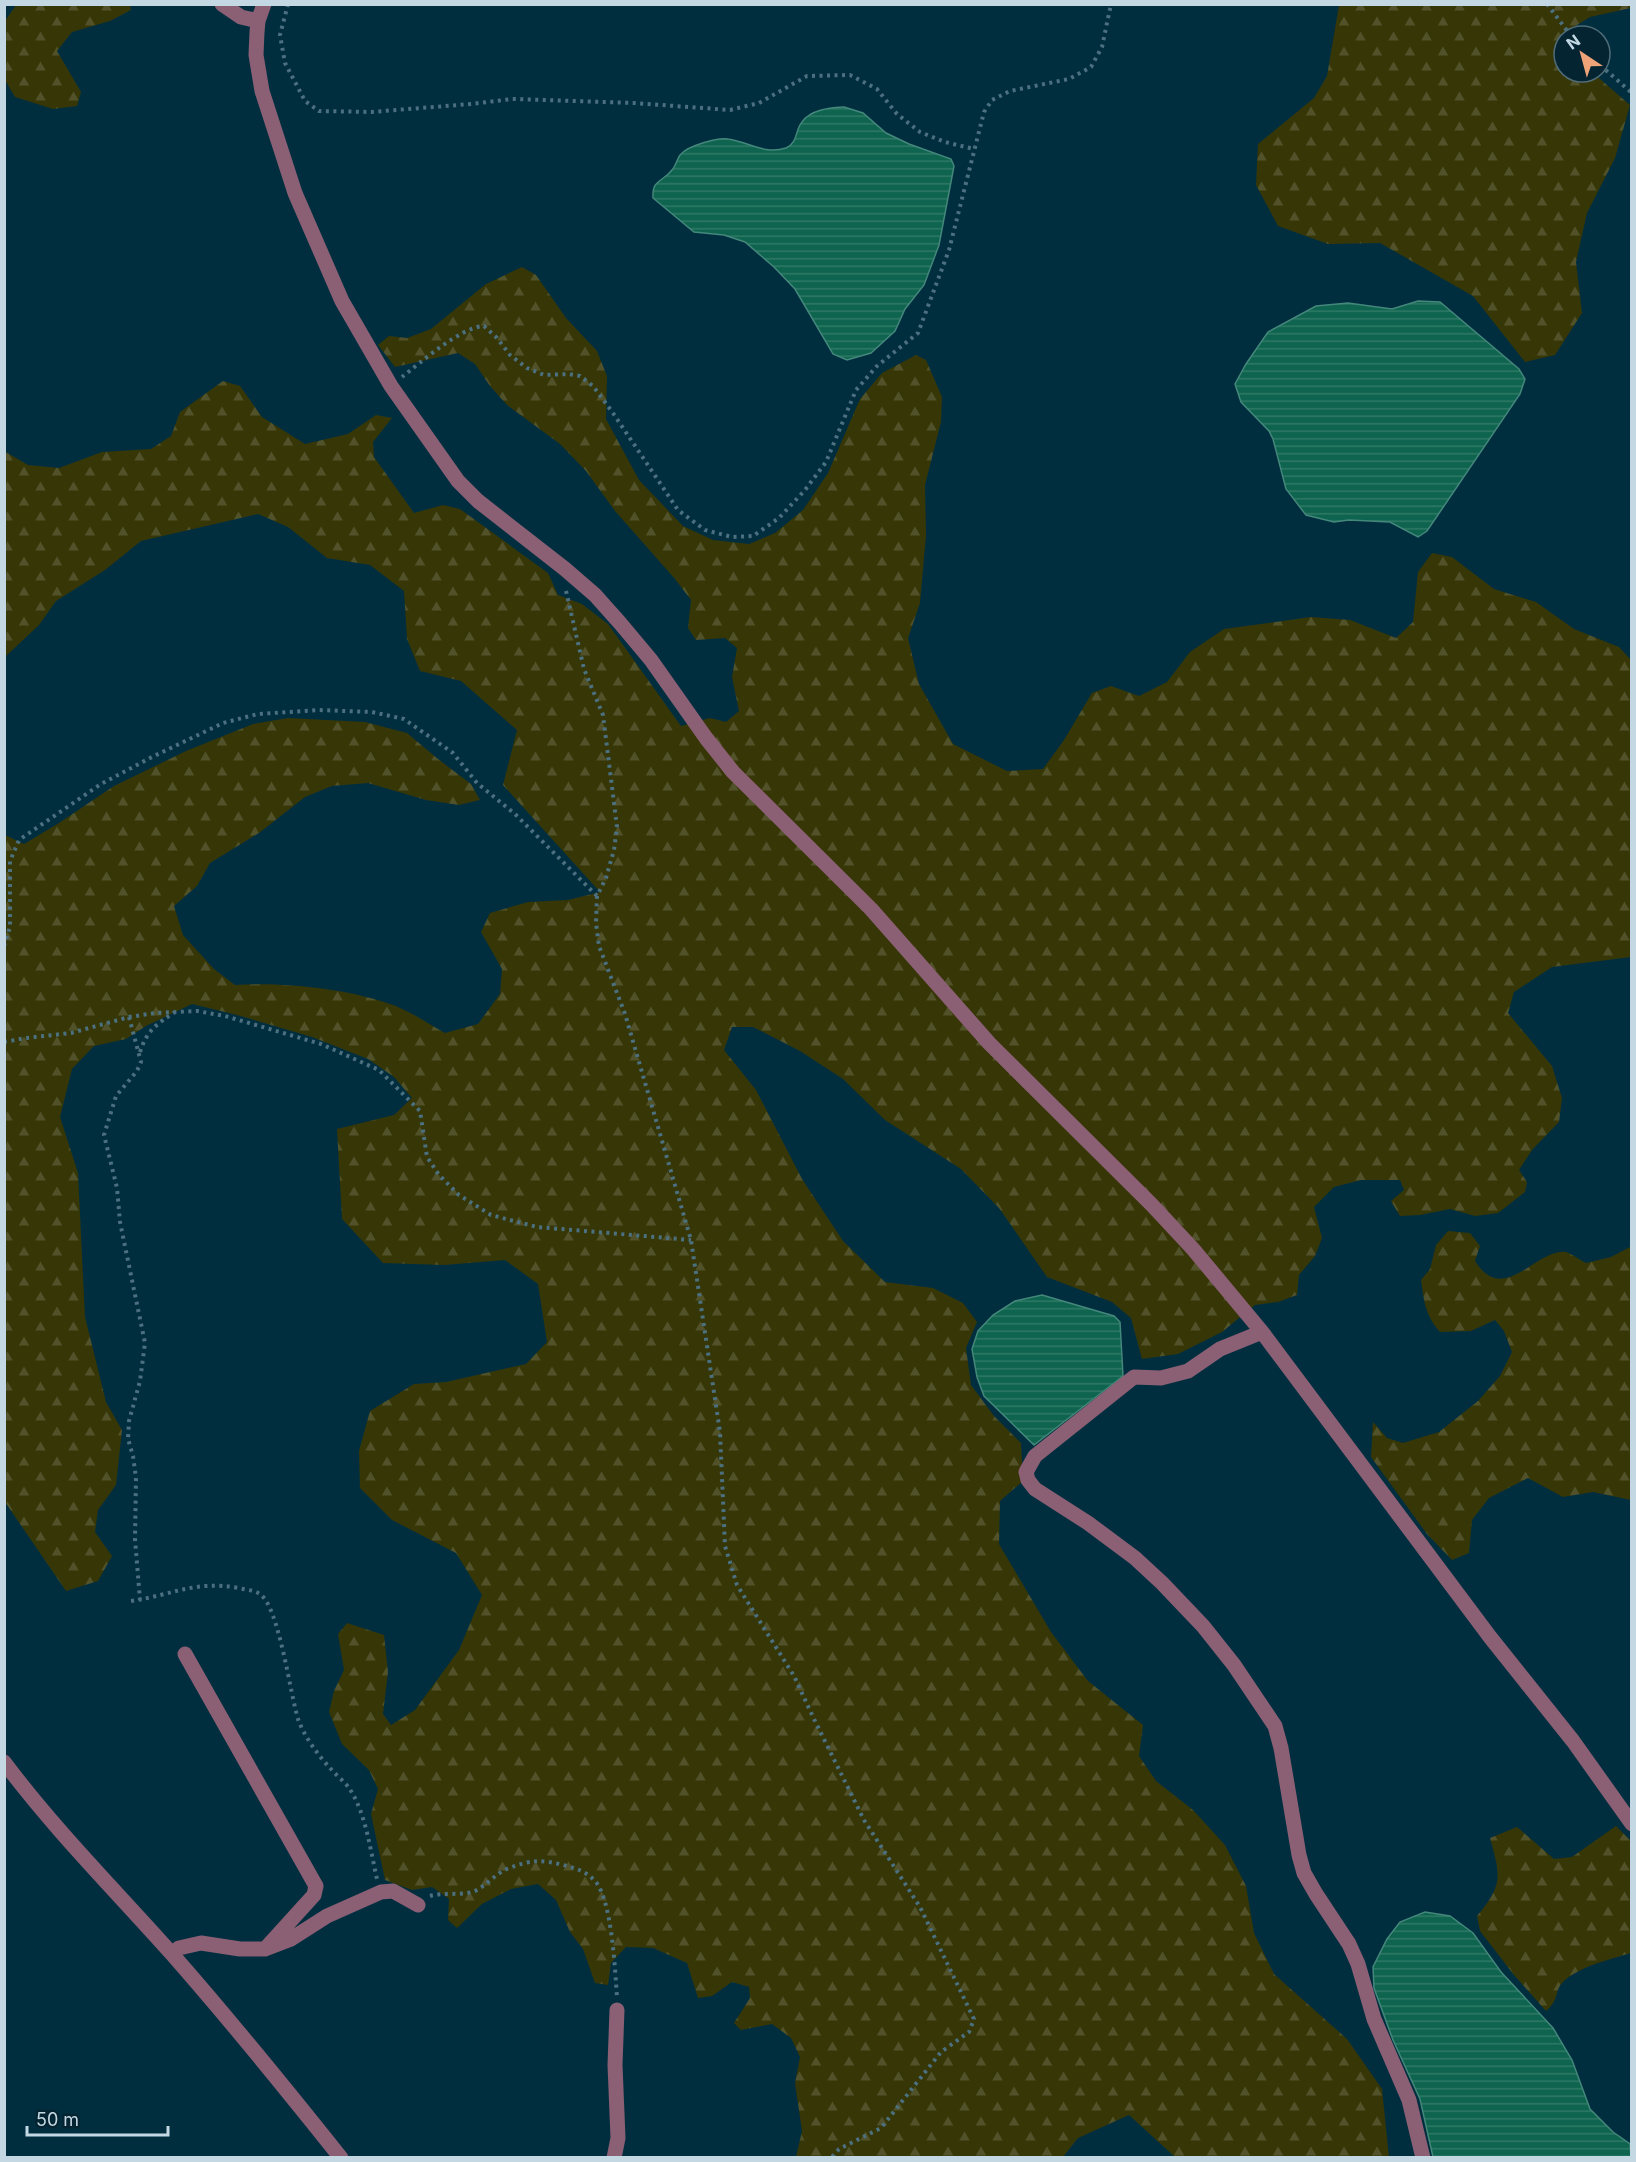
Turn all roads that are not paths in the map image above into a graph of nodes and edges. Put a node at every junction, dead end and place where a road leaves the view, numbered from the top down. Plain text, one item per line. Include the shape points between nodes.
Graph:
1 (222, 4) edge
2 (264, 4) edge
3 (258, 21) junction
4 (1262, 1332) junction
5 (185, 1654) dead end
6 (4, 1762) edge
7 (1632, 1824) edge
8 (418, 1905) road end
9 (265, 1949) junction
10 (172, 1954) junction
11 (618, 2010) road end
12 (341, 2157) edge
13 (614, 2157) edge
14 (1424, 2157) edge

1 - 3 street via 241,17
2 - 3 street
3 - 4 street via 256,55 262,91 295,193 342,301 391,386 458,481 566,569 620,623 733,771 871,909 988,1043 1152,1205
4 - 7 street
4 - 14 street via 1220,1349 1188,1371 1161,1378 1134,1377 1035,1456 1026,1472 1035,1489 1088,1523 1162,1583 1234,1665 1275,1726 1304,1872 1358,1964 1374,2019 1409,2100
5 - 9 street via 316,1886 314,1895
6 - 10 street via 34,1801
8 - 9 street via 393,1891 381,1892
9 - 10 street via 201,1943 179,1948
10 - 12 street
11 - 13 street via 618,2138

